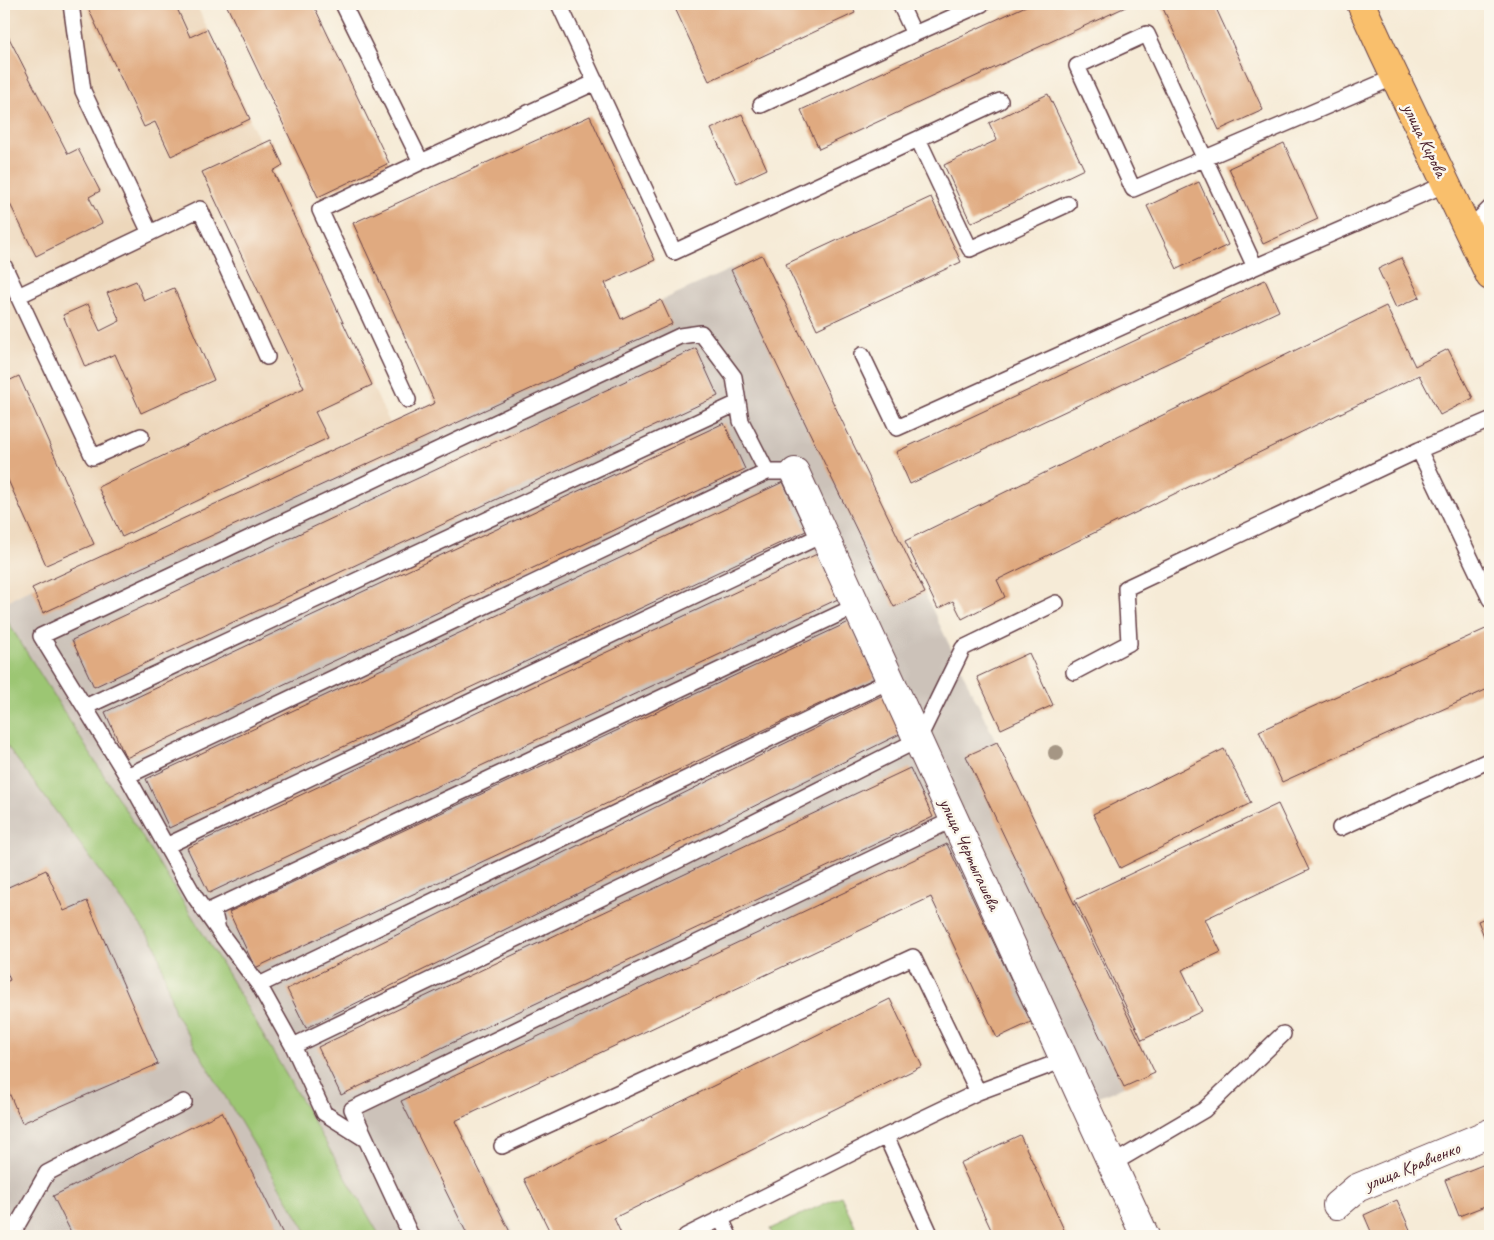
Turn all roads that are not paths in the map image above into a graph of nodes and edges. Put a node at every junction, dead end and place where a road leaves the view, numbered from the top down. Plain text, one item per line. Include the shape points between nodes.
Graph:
1 (71, 4) edge
2 (343, 4) edge
3 (559, 4) edge
4 (900, 4) edge
5 (982, 4) edge
6 (1362, 4) edge
7 (914, 34) junction
8 (1395, 77) junction
9 (596, 82) junction
10 (1000, 101) dead end
11 (760, 104) dead end
12 (918, 139) junction
13 (1205, 159) junction
14 (421, 162) junction
15 (1446, 184) junction
16 (1068, 204) dead end
17 (1490, 208) edge
18 (1468, 230) junction
19 (150, 233) junction
20 (4, 266) edge
21 (1255, 267) junction
22 (1490, 276) edge
23 (18, 296) junction
24 (862, 355) dead end
25 (267, 357) dead end
26 (408, 400) dead end
27 (738, 403) junction
28 (1490, 420) edge
29 (141, 436) dead end
30 (1419, 450) junction
31 (767, 472) junction
32 (796, 472) joint
33 (824, 534) junction
34 (1490, 599) edge
35 (1056, 604) dead end
36 (856, 606) junction
37 (1074, 672) dead end
38 (891, 680) junction
39 (85, 707) junction
40 (918, 740) junction
41 (1490, 760) edge
42 (127, 776) junction
43 (954, 820) junction
44 (1340, 828) dead end
45 (166, 846) junction
46 (218, 930) junction
47 (259, 985) junction
48 (1283, 1034) dead end
49 (293, 1046) junction
50 (1064, 1060) junction
51 (978, 1092) junction
52 (184, 1102) dead end
53 (1490, 1133) edge
54 (886, 1136) junction
55 (366, 1138) junction
56 (502, 1146) dead end
57 (1112, 1164) junction
58 (1337, 1205) dead end
59 (721, 1219) junction
60 (11, 1236) edge
61 (411, 1236) edge
62 (686, 1236) edge
63 (729, 1236) edge
64 (931, 1236) edge
65 (1145, 1236) edge

1 - 19 lane via 83,91
2 - 14 lane
3 - 9 lane
4 - 7 lane
5 - 7 lane
6 - 8 main road, улица Кирова
7 - 11 lane
8 - 13 lane
8 - 15 main road, улица Кирова
9 - 12 lane via 674,252
9 - 14 lane
10 - 12 lane
12 - 16 lane via 970,249
13 - 13 lane via 1133,189 1078,66 1147,34
13 - 21 lane
14 - 26 lane via 320,210
15 - 18 main road, улица Кирова
15 - 21 lane
17 - 18 lane
18 - 22 main road, улица Кирова
19 - 23 lane
19 - 25 lane via 200,209
20 - 23 lane
21 - 24 lane via 897,428
23 - 29 lane via 92,457
27 - 31 lane via 741,421
27 - 39 lane
27 - 39 lane via 734,377 701,333 680,336 42,636
28 - 30 lane
30 - 34 lane
30 - 37 lane via 1126,588 1129,644
31 - 32 lane
31 - 42 lane
32 - 33 street, улица Чертыгашева
33 - 36 street, улица Чертыгашева
33 - 45 lane
35 - 40 lane via 963,648
36 - 38 street, улица Чертыгашева
36 - 46 lane via 213,909
38 - 40 street, улица Чертыгашева
38 - 47 lane
39 - 42 lane
40 - 43 street, улица Чертыгашева
40 - 49 lane via 645,877
41 - 44 lane
42 - 45 lane
43 - 50 street, улица Чертыгашева
43 - 55 lane via 352,1109
45 - 46 lane via 194,897
46 - 47 lane
47 - 49 lane
48 - 57 lane via 1204,1110
49 - 55 lane via 324,1113
50 - 51 lane
50 - 57 street, улица Чертыгашева
51 - 54 lane
51 - 56 lane via 913,957
52 - 60 lane via 47,1173
53 - 58 street, улица Кравченко via 1356,1188
54 - 59 lane
54 - 64 lane
55 - 61 lane
57 - 65 street, улица Чертыгашева
59 - 62 lane
59 - 63 lane

